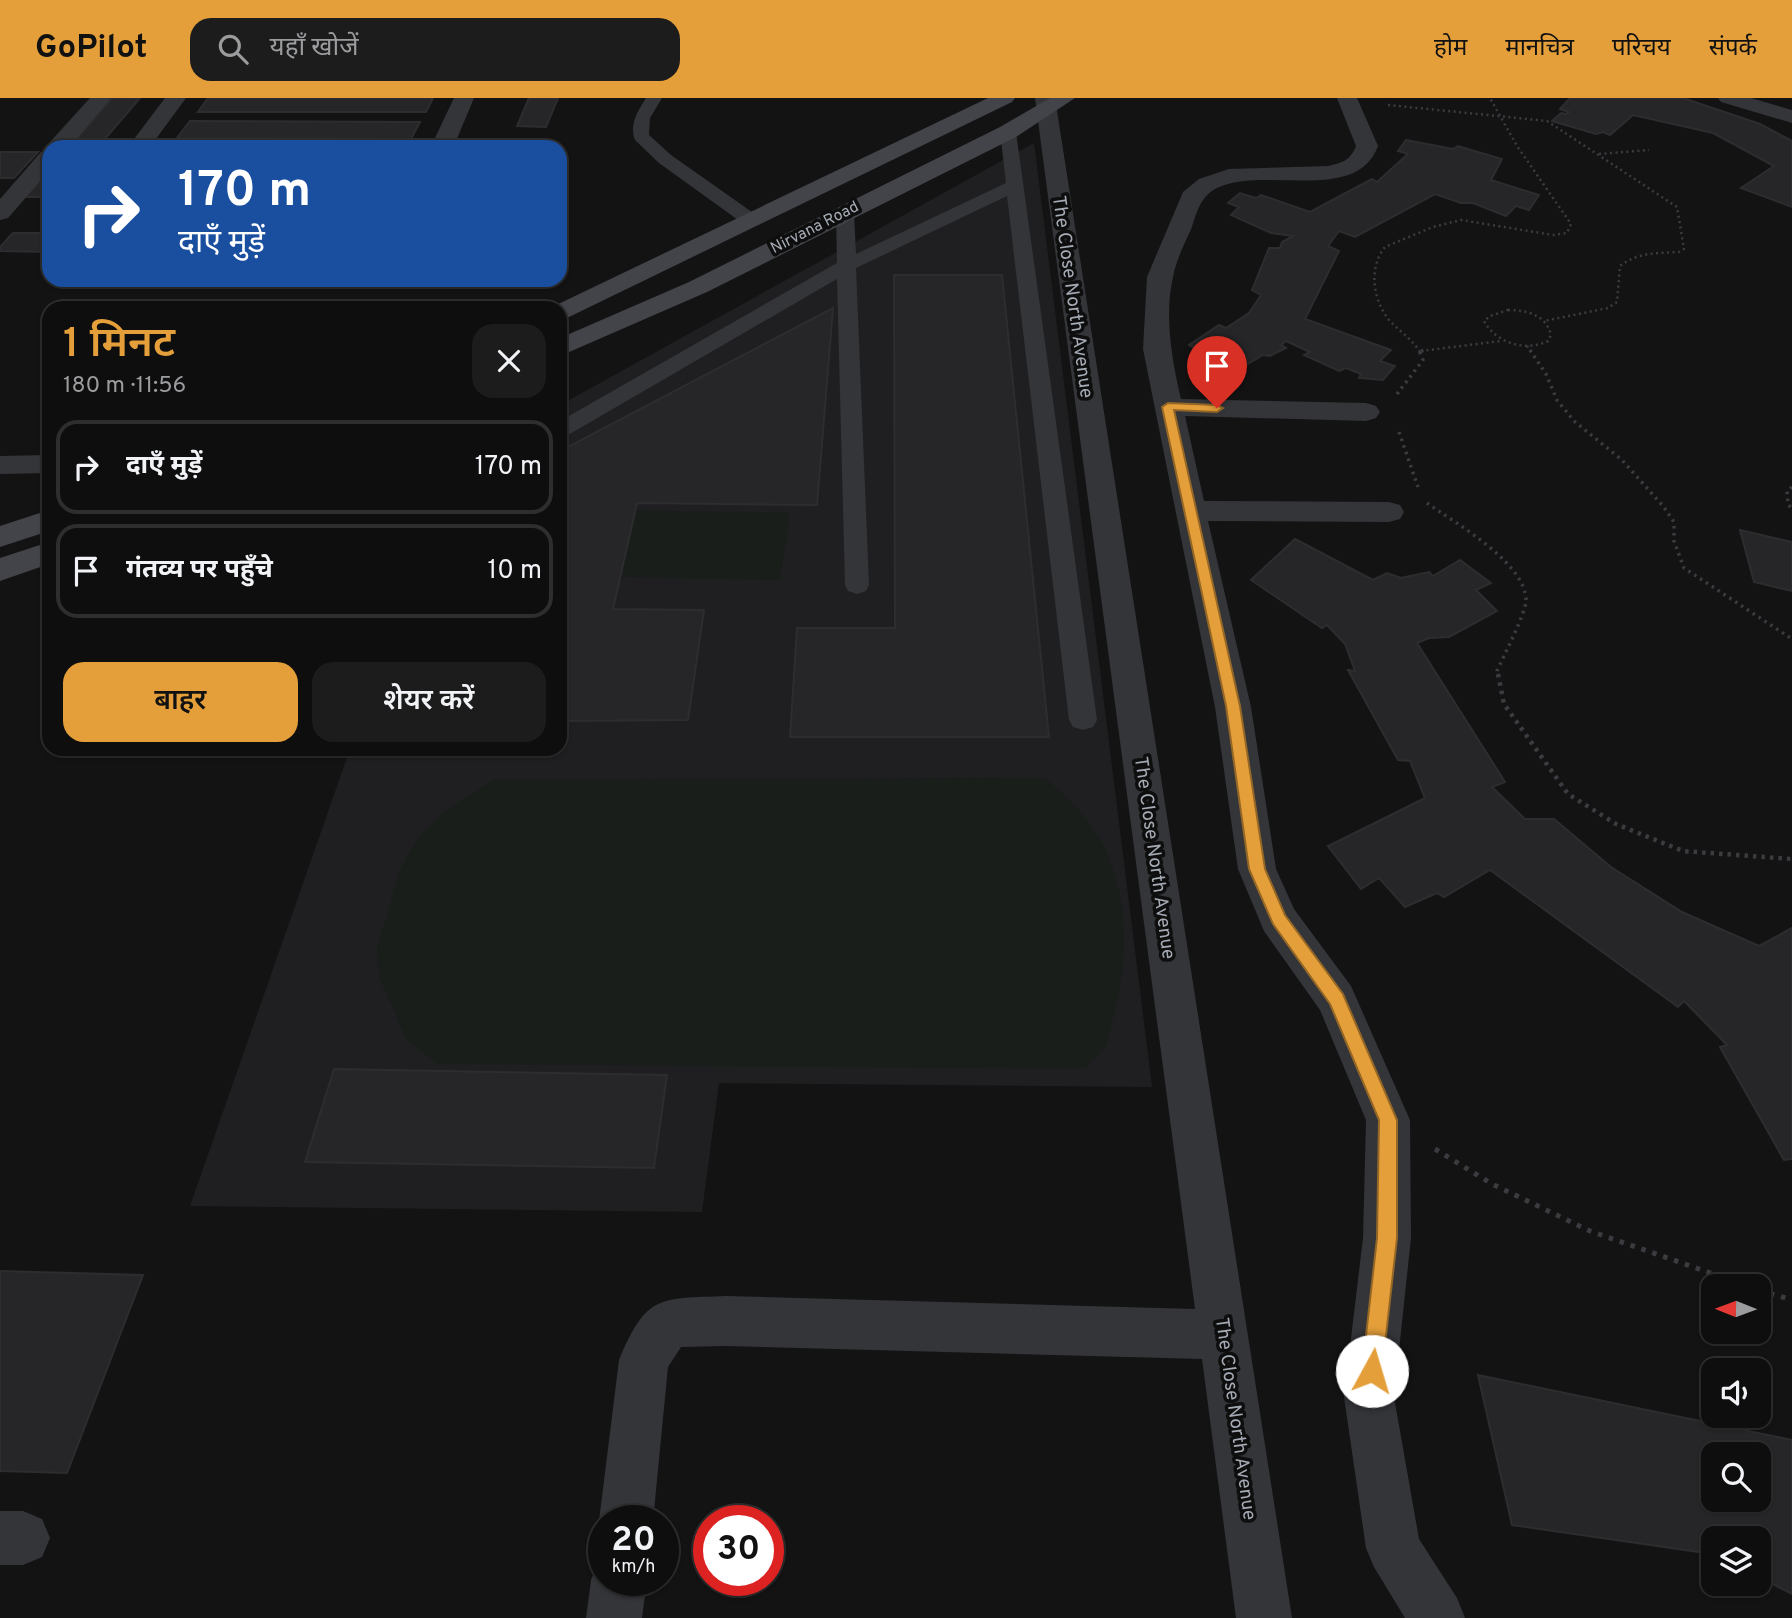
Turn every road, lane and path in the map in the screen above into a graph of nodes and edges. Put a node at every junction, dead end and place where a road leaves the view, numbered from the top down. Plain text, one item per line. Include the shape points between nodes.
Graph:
1 (101, 98) edge
2 (176, 98) edge
3 (464, 98) edge
4 (654, 98) edge
5 (1005, 98) edge
6 (1490, 98) edge
7 (1728, 98) edge
8 (1348, 99) edge
9 (1052, 102) edge
10 (1500, 117) junction
11 (1792, 117) edge
12 (1008, 132) junction
13 (64, 140) edge
14 (144, 140) edge
15 (445, 140) edge
16 (1649, 150) dead end
17 (1598, 154) junction
18 (42, 165) edge
19 (1015, 185) junction
20 (37, 206) dead end
21 (1, 212) edge
22 (845, 213) junction
23 (752, 221) junction
24 (847, 265) junction
25 (567, 310) edge
26 (1544, 321) junction
27 (1502, 341) junction
28 (567, 345) edge
29 (1527, 346) junction
30 (1421, 351) junction
31 (1394, 401) dead end
32 (1168, 407) junction
33 (1366, 412) dead end
34 (1395, 422) dead end
35 (567, 426) edge
36 (42, 464) edge
37 (0, 465) edge
38 (1792, 487) edge
39 (1792, 509) edge
40 (1190, 511) junction
41 (1389, 512) dead end
42 (42, 522) edge
43 (0, 537) edge
44 (42, 555) edge
45 (0, 570) edge
46 (857, 585) dead end
47 (1792, 639) edge
48 (1083, 720) dead end
49 (1792, 859) edge
50 (1388, 1120) junction
51 (1714, 1274) edge
52 (1771, 1294) edge
53 (1792, 1300) edge
54 (1223, 1335) junction
55 (628, 1505) edge
56 (617, 1596) edge
57 (614, 1618) edge
58 (1264, 1618) edge
59 (1437, 1618) edge

1 - 13 street
2 - 14 street
3 - 15 street
4 - 23 lane via 642,118 641,136 665,159
5 - 23 main road, Nirvana Road
6 - 10 path via 1500,108
7 - 11 street
8 - 10 path
8 - 32 street via 1367,146 1361,161 1350,168 1220,178 1200,185 1191,197 1160,277 1156,349
9 - 12 main road, Nirvana Road
9 - 54 street, The Close North Avenue
10 - 17 path via 1547,121
10 - 30 path via 1571,224 1567,233 1553,236 1453,221 1385,247 1377,256 1377,302 1389,322
12 - 19 lane
12 - 22 main road, Nirvana Road
16 - 17 path
17 - 26 path via 1677,207 1684,249 1628,258 1620,266 1617,302 1608,308
18 - 21 street
19 - 24 lane
19 - 48 lane
20 - 21 street
22 - 24 lane
22 - 28 main road, Nirvana Road via 698,287
23 - 25 main road, Nirvana Road
24 - 35 lane
24 - 46 lane
26 - 27 path via 1521,311 1497,311 1484,321 1485,327
26 - 29 path via 1550,328 1547,341
27 - 29 path
27 - 30 path
29 - 47 path via 1574,422 1622,460 1664,506 1674,522 1674,541 1684,568
30 - 31 path via 1423,360
32 - 33 street
32 - 40 street
34 - 49 path via 1420,495 1500,556 1522,582 1526,602 1497,671 1504,704 1568,794 1616,824 1683,851
36 - 37 street
38 - 39 path via 1786,498
40 - 41 street
40 - 50 street via 1233,706 1257,869 1278,919 1336,999
42 - 43 main road
44 - 45 main road
50 - 51 path via 1492,1184 1590,1231
50 - 59 street via 1387,1238 1369,1397 1393,1548
52 - 53 path
54 - 55 street via 668,1323 645,1360
54 - 58 street, The Close North Avenue
56 - 57 street

